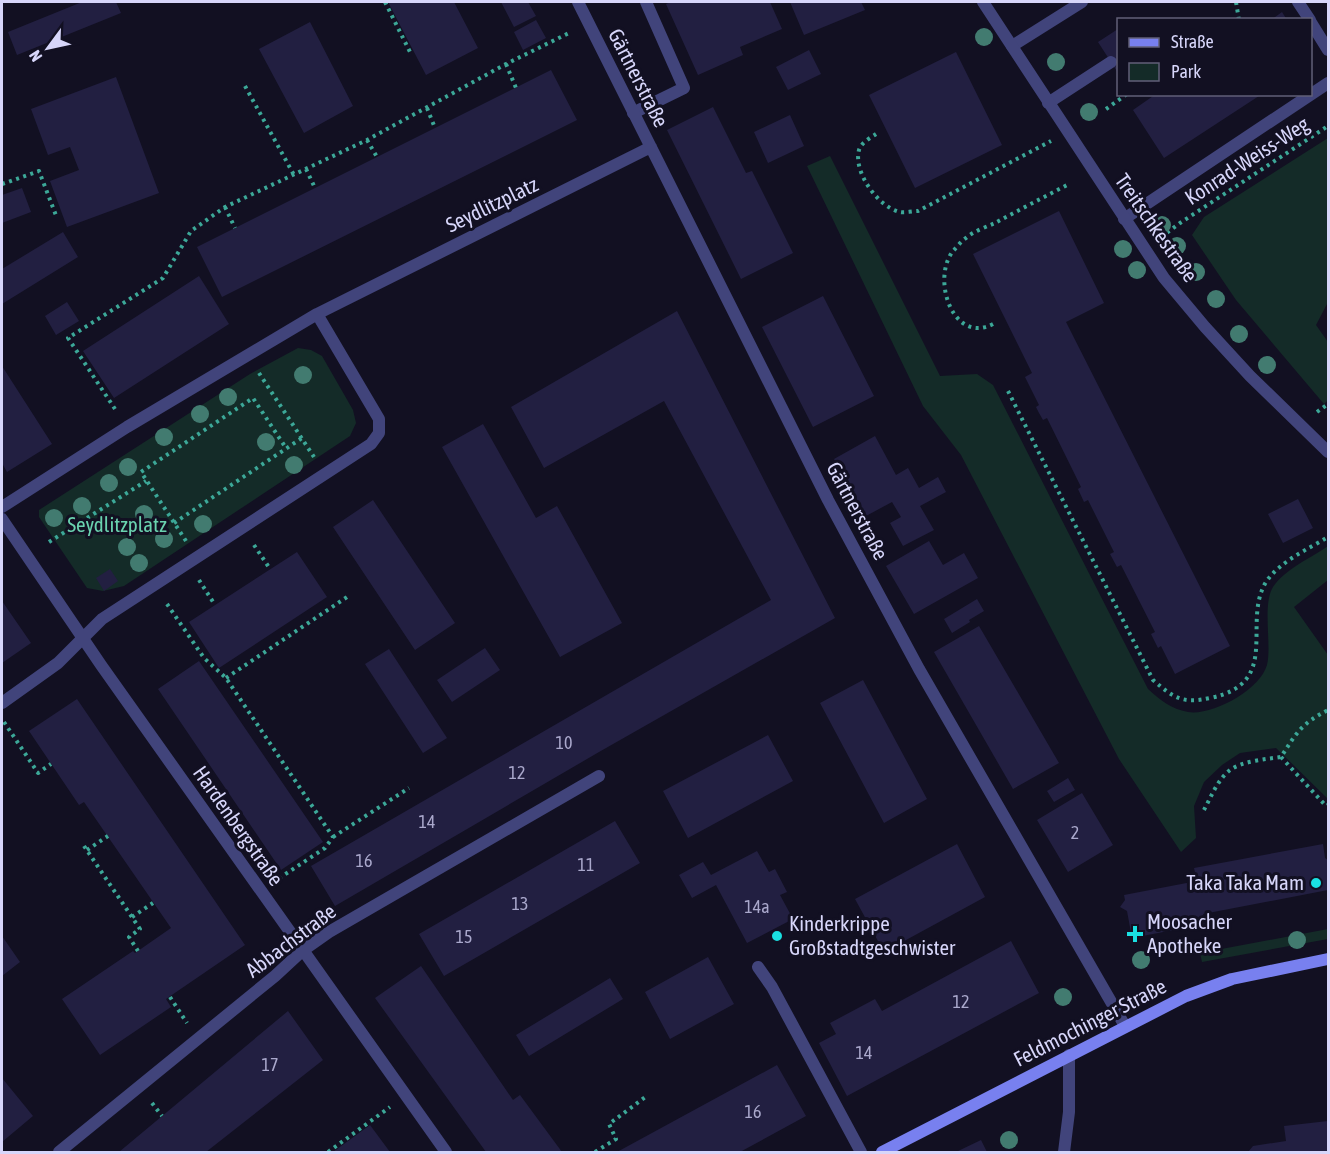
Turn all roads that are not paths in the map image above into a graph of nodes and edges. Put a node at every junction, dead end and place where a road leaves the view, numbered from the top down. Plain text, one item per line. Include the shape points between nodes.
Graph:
1 (578, 2) edge
2 (646, 2) edge
3 (983, 2) edge
4 (1082, 2) edge
5 (1298, 2) edge
6 (1309, 18) edge
7 (1312, 23) edge
8 (1012, 46) junction
9 (1329, 50) edge
10 (1111, 62) dead end
11 (1329, 83) edge
12 (1312, 94) edge
13 (1309, 96) edge
14 (1048, 103) junction
15 (633, 113) junction
16 (651, 147) junction
17 (1124, 219) junction
18 (317, 314) junction
19 (1329, 452) edge
20 (2, 507) edge
21 (2, 519) edge
22 (83, 640) junction
23 (2, 702) edge
24 (599, 776) dead end
25 (302, 951) junction
26 (1329, 959) edge
27 (758, 967) dead end
28 (1125, 1026) junction
29 (1069, 1055) junction
30 (59, 1152) edge
31 (446, 1152) edge
32 (861, 1152) edge
33 (882, 1152) edge
34 (1064, 1152) edge

1 - 15 street, Gärtnerstraße
2 - 15 street via 684,88
3 - 8 street, Treitschkestraße
4 - 8 street
5 - 6 street
7 - 9 street
8 - 14 street, Treitschkestraße
10 - 14 street
11 - 12 street
13 - 17 street
14 - 17 street, Treitschkestraße
15 - 16 street, Gärtnerstraße
16 - 18 street, Seydlitzplatz
16 - 28 street, Gärtnerstraße via 823,490 913,658
17 - 19 street, Treitschkestraße via 1164,278 1212,335
18 - 20 street, Seydlitzplatz
18 - 22 street via 379,419 380,433 371,444 102,619
21 - 22 street, Hardenbergstraße
22 - 23 street via 58,663
22 - 25 street, Hardenbergstraße
24 - 25 street, Abbachstraße
25 - 30 street, Abbachstraße
25 - 31 street, Hardenbergstraße
26 - 28 street, Feldmochinger Straße via 1232,979
27 - 32 street
28 - 29 street, Feldmochinger Straße
29 - 33 street, Feldmochinger Straße
29 - 34 street

